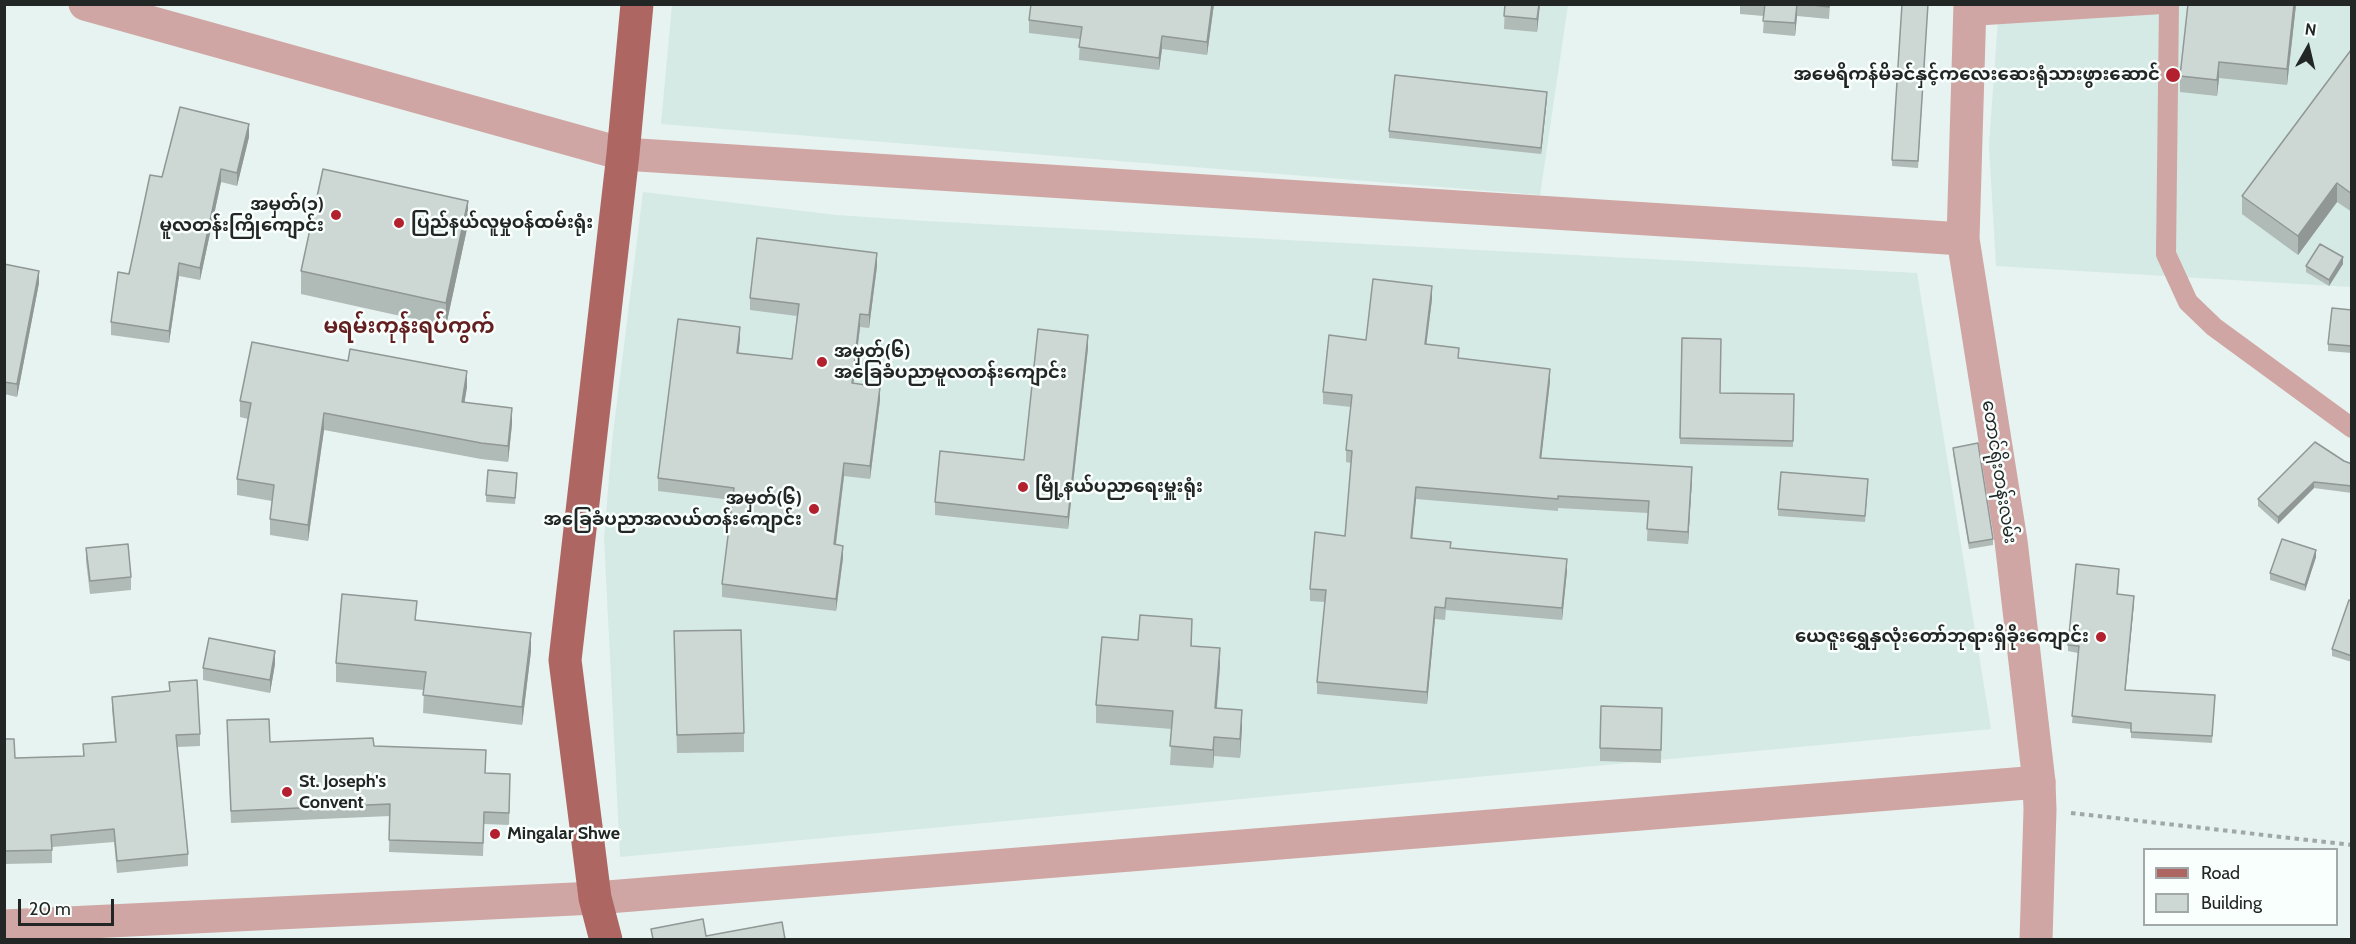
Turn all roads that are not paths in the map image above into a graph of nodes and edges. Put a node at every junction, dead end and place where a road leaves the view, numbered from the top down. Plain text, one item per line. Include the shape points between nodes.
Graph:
1 (85, 4) edge
2 (637, 4) edge
3 (2162, 4) edge
4 (2169, 4) edge
5 (1970, 10) edge
6 (622, 154) junction
7 (1963, 239) junction
8 (2352, 428) edge
9 (2040, 796) junction
10 (595, 898) junction
11 (4, 926) edge
12 (606, 939) edge
13 (2036, 939) edge

1 - 6 street
2 - 6 main road
3 - 5 lane
4 - 8 lane via 2166,254 2188,302 2214,327
5 - 7 street, တောင်ရိုးတန်းလမ်း
6 - 7 street
6 - 10 main road via 566,660
7 - 9 street, တောင်ရိုးတန်းလမ်း via 2011,541
9 - 10 street
9 - 13 street, တောင်ရိုးတန်းလမ်း
10 - 11 street
10 - 12 main road

